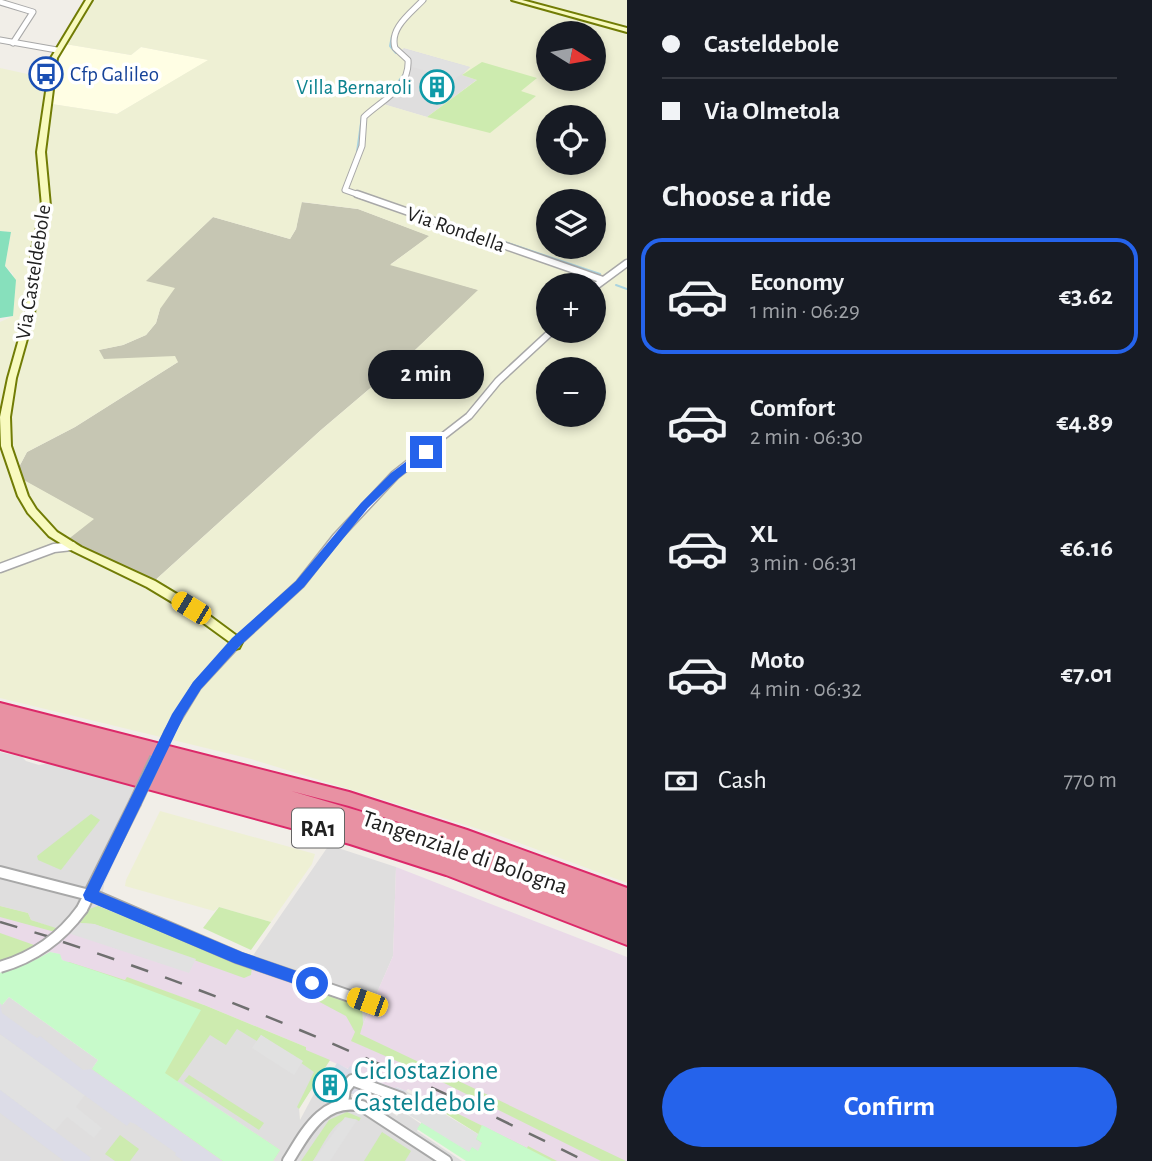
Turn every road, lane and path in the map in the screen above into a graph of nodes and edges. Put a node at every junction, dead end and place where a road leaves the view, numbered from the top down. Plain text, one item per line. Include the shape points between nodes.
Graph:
1 (89, 0) edge
2 (424, 0) edge
3 (514, 0) edge
4 (0, 2) edge
5 (627, 30) edge
6 (0, 40) edge
7 (13, 43) junction
8 (57, 50) junction
9 (627, 263) edge
10 (582, 273) edge
11 (606, 278) edge
12 (538, 343) edge
13 (57, 537) junction
14 (72, 546) junction
15 (54, 548) junction
16 (0, 568) edge
17 (236, 643) junction
18 (0, 709) edge
19 (0, 721) edge
20 (0, 731) edge
21 (0, 743) edge
22 (0, 872) edge
23 (90, 895) junction
24 (627, 896) edge
25 (627, 910) edge
26 (627, 923) edge
27 (627, 937) edge
28 (0, 967) edge
29 (370, 1003) dead end
30 (401, 1098) dead end
31 (343, 1103) junction
32 (288, 1161) edge
33 (446, 1161) edge

1 - 8 street, Via Casteldebole
2 - 10 street, Via Rondella via 395,36 394,46 408,60 409,71 383,104 364,117 362,146 345,190
3 - 5 street
4 - 7 street via 33,12
6 - 7 street
7 - 8 street
8 - 13 street, Via Casteldebole via 41,152 46,206 36,249 30,314 12,378 4,434 23,496
9 - 11 street
12 - 17 street via 469,416 395,475 300,584
13 - 14 street, Via Casteldebole
13 - 15 street
14 - 15 street
14 - 17 street, Via Casteldebole via 151,584
15 - 16 street
17 - 23 street, bridge via 197,686 169,732
18 - 24 highway, Tangenziale di Bologna / RA1 via 349,799
19 - 25 highway via 328,806
20 - 26 highway via 318,814 503,875
21 - 27 highway, Tangenziale di Bologna / RA1 via 350,837 449,869
22 - 23 street
23 - 28 street, bridge via 64,932 21,960
23 - 29 street via 239,958
30 - 31 street via 352,1080
31 - 32 street via 320,1114
31 - 33 street via 362,1106

